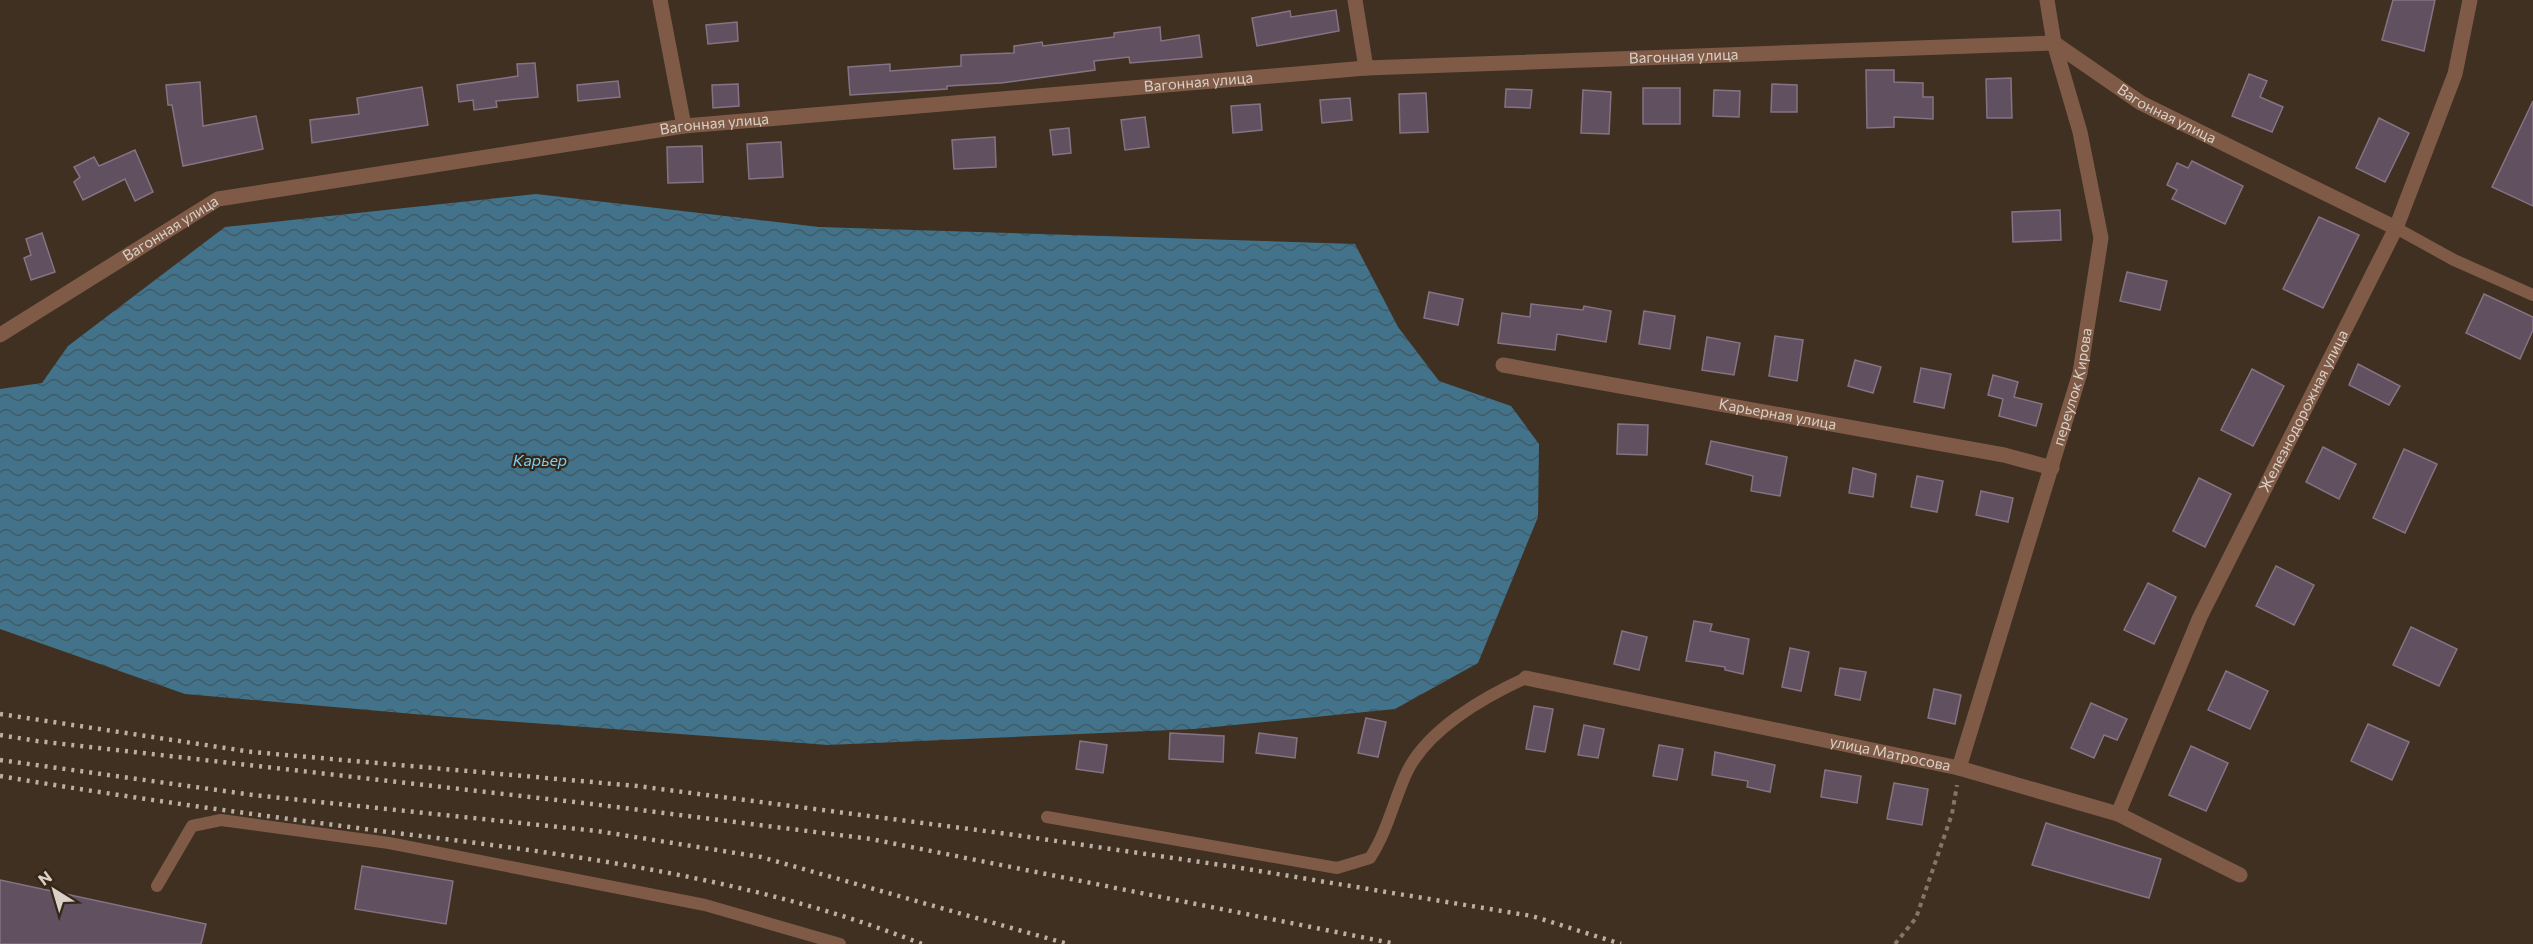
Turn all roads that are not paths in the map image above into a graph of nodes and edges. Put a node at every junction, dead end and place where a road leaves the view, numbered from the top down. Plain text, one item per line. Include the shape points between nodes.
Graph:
1 (660, 0) edge
2 (1355, 0) edge
3 (2047, 0) edge
4 (2470, 0) edge
5 (2054, 43) junction
6 (1366, 68) junction
7 (684, 126) junction
8 (2396, 228) junction
9 (2533, 294) edge
10 (0, 335) edge
11 (1503, 364) dead end
12 (2052, 468) junction
13 (1526, 678) joint
14 (1959, 768) junction
15 (2118, 814) junction
16 (1047, 817) dead end
17 (2240, 875) dead end
18 (158, 886) dead end
19 (840, 944) edge

1 - 7 street
2 - 6 street
3 - 5 street, переулок Кирова
4 - 8 street, Железнодорожная улица via 2455,74
5 - 6 street, Вагонная улица
5 - 8 street, Вагонная улица via 2141,103
5 - 12 street, переулок Кирова via 2080,132 2100,238 2079,373
6 - 7 street, Вагонная улица
7 - 10 street, Вагонная улица via 218,199
8 - 9 lane via 2454,260
8 - 15 street, Железнодорожная улица via 2200,617
11 - 12 street, Карьерная улица via 2004,455
12 - 14 street, переулок Кирова
13 - 14 street, улица Матросова
13 - 16 lane via 1459,715 1428,744 1407,772 1382,840 1370,858 1348,865 1337,868
14 - 15 street, улица Матросова
15 - 17 street, улица Матросова
18 - 19 lane via 192,826 221,820 389,843 705,905

